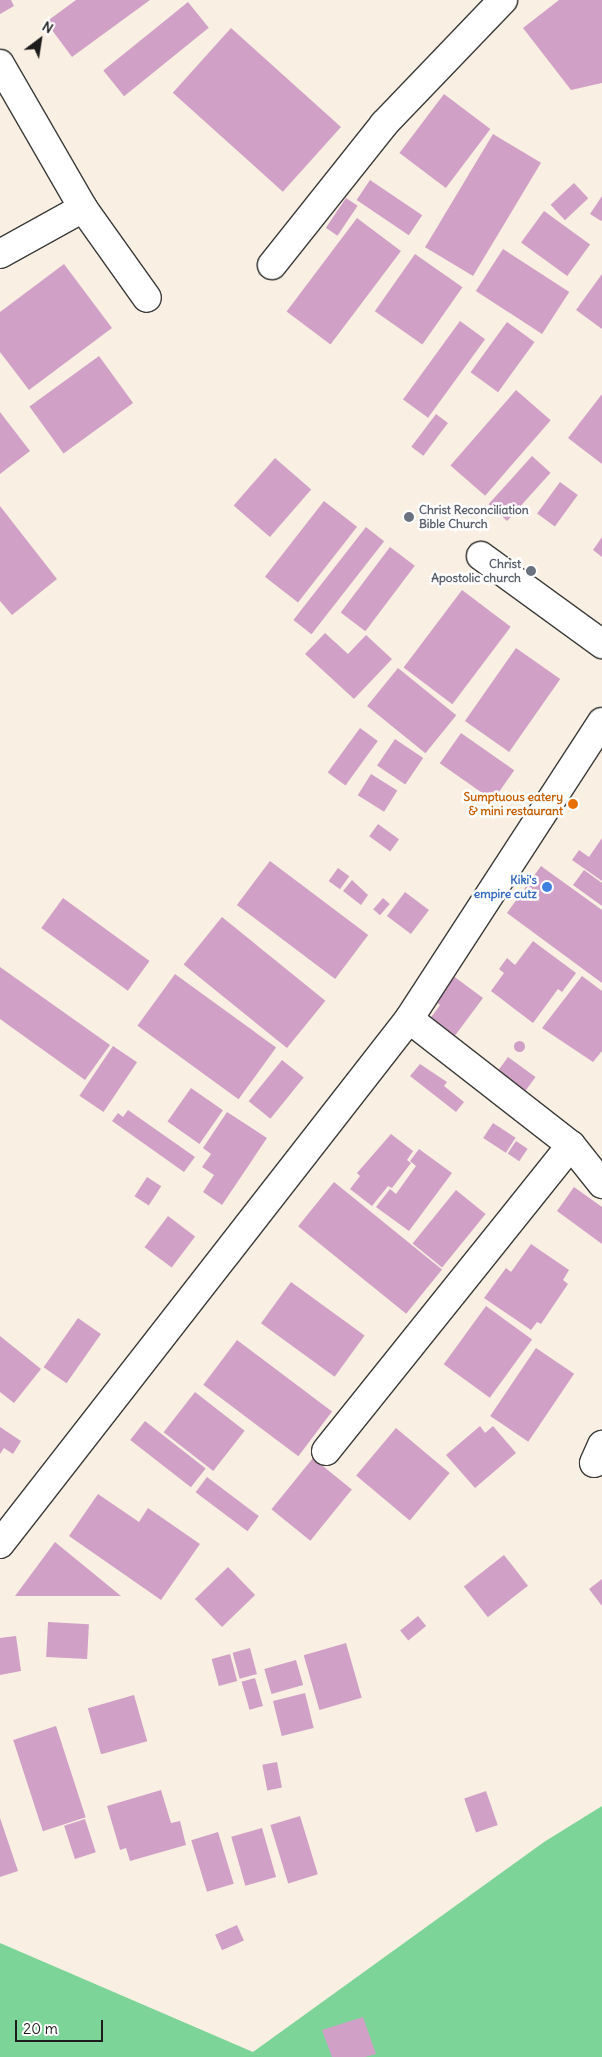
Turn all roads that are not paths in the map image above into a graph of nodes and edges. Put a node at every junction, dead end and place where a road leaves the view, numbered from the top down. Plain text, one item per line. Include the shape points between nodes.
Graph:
1 (502, 0) edge
2 (0, 64) edge
3 (83, 208) junction
4 (0, 254) edge
5 (272, 266) dead end
6 (148, 298) dead end
7 (481, 556) dead end
8 (602, 644) edge
9 (602, 722) edge
10 (409, 1019) junction
11 (571, 1145) junction
12 (602, 1184) edge
13 (326, 1451) dead end
14 (0, 1544) edge

1 - 5 street via 384,124
2 - 3 street
3 - 4 street
3 - 6 street
7 - 8 street
9 - 10 street
10 - 11 street
10 - 14 street
11 - 12 street
11 - 13 street

